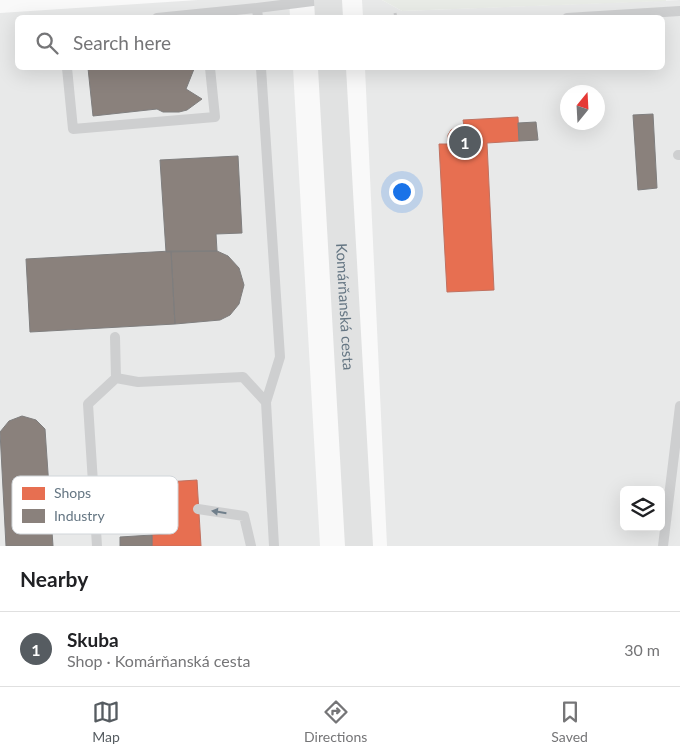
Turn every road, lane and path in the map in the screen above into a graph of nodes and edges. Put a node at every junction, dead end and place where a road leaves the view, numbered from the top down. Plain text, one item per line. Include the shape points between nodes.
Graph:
1 (322, 0) edge
2 (328, 0) edge
3 (680, 11) edge
4 (258, 13) edge
5 (205, 15) edge
6 (330, 15) edge
7 (615, 15) edge
8 (67, 70) edge
9 (210, 70) edge
10 (261, 70) edge
11 (332, 70) edge
12 (116, 337) dead end
13 (116, 378) junction
14 (266, 402) junction
15 (680, 406) edge
16 (93, 476) edge
17 (198, 509) dead end
18 (251, 546) edge
19 (274, 546) edge
20 (360, 546) edge
21 (663, 546) edge

1 - 4 lane
2 - 6 main road
3 - 7 lane
4 - 5 lane
8 - 9 lane via 73,129 215,117
10 - 14 lane via 280,358
11 - 20 main road, Komárňanská cesta
12 - 13 lane
13 - 14 lane via 138,382 243,377
13 - 16 lane via 88,404
14 - 19 lane
15 - 21 lane
18 -> 17 lane via 244,516

